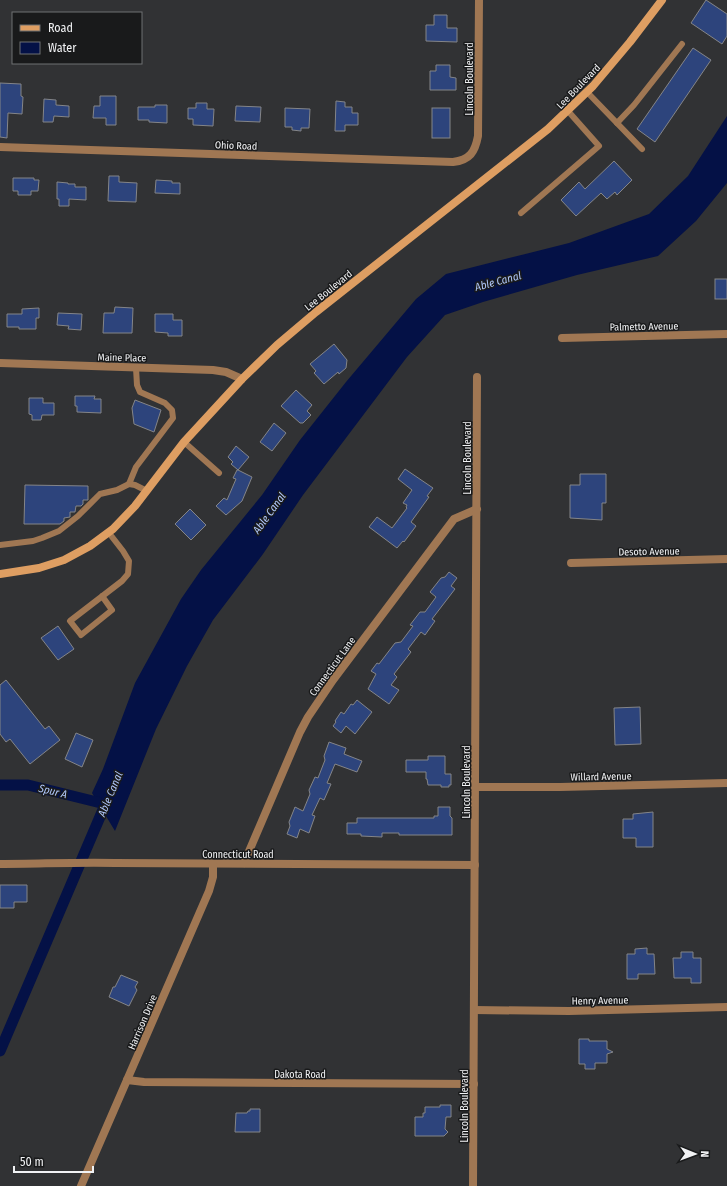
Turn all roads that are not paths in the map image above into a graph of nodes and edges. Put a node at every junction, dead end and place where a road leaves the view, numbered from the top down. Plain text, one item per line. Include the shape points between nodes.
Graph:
1 (480, 0) edge
2 (662, 0) edge
3 (682, 44) dead end
4 (587, 92) junction
5 (568, 111) junction
6 (617, 123) junction
7 (0, 147) edge
8 (642, 149) dead end
9 (469, 156) joint
10 (522, 212) dead end
11 (727, 334) edge
12 (562, 338) dead end
13 (0, 363) edge
14 (136, 368) junction
15 (477, 377) dead end
16 (242, 379) junction
17 (184, 442) junction
18 (219, 472) dead end
19 (130, 484) junction
20 (147, 491) junction
21 (477, 509) junction
22 (109, 533) junction
23 (0, 545) edge
24 (727, 559) edge
25 (571, 563) dead end
26 (0, 574) edge
27 (102, 596) junction
28 (727, 783) edge
29 (476, 787) junction
30 (244, 863) junction
31 (0, 864) edge
32 (213, 864) junction
33 (475, 865) junction
34 (727, 1007) edge
35 (474, 1010) junction
36 (127, 1080) junction
37 (474, 1084) junction
38 (81, 1186) edge
39 (473, 1186) edge

1 - 9 street, Lincoln Boulevard via 478,136 476,148
2 - 4 main road, Lee Boulevard
3 - 6 lane
4 - 5 main road, Lee Boulevard
4 - 6 lane
5 - 10 lane via 599,146
5 - 16 main road, Lee Boulevard via 316,312
6 - 8 lane
7 - 9 street, Ohio Road via 453,162
11 - 12 street, Palmetto Avenue
13 - 14 street, Maine Place
14 - 16 street, Maine Place via 213,370
14 - 19 lane via 140,392 166,403 172,410 173,418 136,467
15 - 21 street, Lincoln Boulevard
16 - 17 main road, Lee Boulevard
17 - 18 lane
17 - 20 main road, Lee Boulevard
19 - 20 lane
19 - 23 lane via 100,494 58,531 33,541
20 - 22 main road, Lee Boulevard
21 - 29 street, Lincoln Boulevard
21 - 30 street, Connecticut Lane via 454,518 308,717
22 - 26 main road, Lee Boulevard via 64,560 39,568
22 - 27 lane via 123,551 130,567 122,581
24 - 25 street, Desoto Avenue
27 - 27 lane via 70,621 81,635 112,610
28 - 29 street, Willard Avenue
29 - 33 street, Lincoln Boulevard
30 - 32 street, Connecticut Road
30 - 33 street, Connecticut Road
31 - 32 street, Connecticut Road
32 - 36 street, Harrison Drive via 213,878 209,891
33 - 35 street, Lincoln Boulevard
34 - 35 street, Henry Avenue via 562,1011
35 - 37 street, Lincoln Boulevard
36 - 37 street, Dakota Road
36 - 38 street, Harrison Drive
37 - 39 street, Lincoln Boulevard

